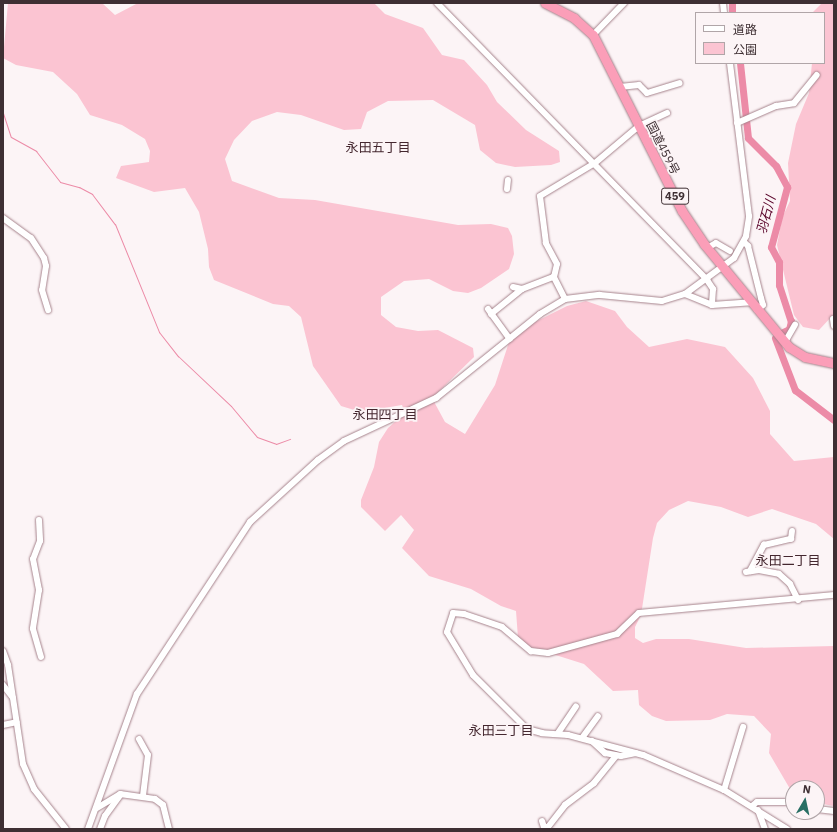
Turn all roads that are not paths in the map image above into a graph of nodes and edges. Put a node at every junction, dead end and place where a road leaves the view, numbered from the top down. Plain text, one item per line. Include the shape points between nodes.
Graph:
1 (437, 3) edge
2 (545, 3) edge
3 (615, 3) edge
4 (624, 3) edge
5 (730, 3) edge
6 (724, 7) edge
7 (619, 9) junction
8 (593, 35) junction
9 (730, 64) edge
10 (817, 75) dead end
11 (679, 83) dead end
12 (620, 87) junction
13 (667, 113) dead end
14 (743, 122) junction
15 (639, 126) junction
16 (594, 164) junction
17 (508, 180) dead end
18 (507, 189) dead end
19 (3, 218) edge
20 (744, 242) junction
21 (707, 248) junction
22 (730, 251) dead end
23 (724, 267) junction
24 (554, 277) junction
25 (707, 280) junction
26 (513, 287) dead end
27 (522, 288) junction
28 (685, 294) junction
29 (565, 299) junction
30 (751, 302) junction
31 (712, 305) junction
32 (48, 310) dead end
33 (757, 310) junction
34 (795, 325) dead end
35 (510, 339) junction
36 (785, 342) junction
37 (834, 363) edge
38 (39, 520) dead end
39 (792, 531) dead end
40 (834, 595) edge
41 (798, 600) junction
42 (3, 651) edge
43 (41, 657) dead end
44 (9, 672) junction
45 (3, 683) edge
46 (13, 698) junction
47 (576, 706) dead end
48 (598, 716) dead end
49 (17, 722) junction
50 (3, 725) edge
51 (743, 727) dead end
52 (558, 734) junction
53 (582, 738) junction
54 (139, 739) dead end
55 (592, 741) junction
56 (636, 753) junction
57 (616, 756) junction
58 (724, 790) junction
59 (121, 794) junction
60 (143, 796) junction
61 (785, 802) edge
62 (755, 808) junction
63 (96, 809) junction
64 (542, 821) dead end
65 (66, 829) edge
66 (88, 829) edge
67 (100, 829) edge
68 (169, 829) edge
69 (765, 829) edge
70 (786, 829) edge

1 - 16 street
2 - 8 highway, 国道459号 / 459 via 574,18
3 - 7 street
4 - 7 street
5 - 6 street
7 - 8 street
8 - 12 highway, 国道459号 / 459
9 - 14 street
10 - 14 street via 798,101 776,106
11 - 12 street via 647,93 640,85
12 - 15 highway, 国道459号 / 459
13 - 15 street
14 - 20 street via 749,216
15 - 16 street
15 - 21 highway, 国道459号 / 459 via 690,226
16 - 24 street via 539,198 546,243 557,264
16 - 25 street
17 - 18 street
19 - 32 street via 31,238 44,258 46,266 42,290
20 - 23 street
20 - 33 street via 748,246 762,298 763,305
21 - 22 street via 716,243
21 - 23 highway, 国道459号 / 459
23 - 25 street
23 - 30 highway, 国道459号 / 459
24 - 27 street
24 - 29 street
25 - 28 street
25 - 31 street via 713,289
26 - 27 street
27 - 35 street via 489,311
28 - 29 street via 653,302 600,295
28 - 31 street
29 - 35 street
30 - 31 street
30 - 33 highway, 国道459号 / 459
33 - 36 highway, 国道459号 / 459
34 - 36 street
35 - 63 street via 422,406 344,441 318,460 250,522 137,694
36 - 37 highway, 国道459号 / 459 via 805,357
38 - 43 street via 40,541 33,559 39,590 32,629
39 - 41 street via 791,539 764,545 748,571 760,570 782,576
40 - 41 street
41 - 52 street via 639,613 617,634 542,653 526,649 502,626 454,613 447,632 473,675 527,729 542,734
42 - 44 street
44 - 45 street
44 - 46 street
45 - 46 street
46 - 49 street
47 - 52 street
48 - 53 street
49 - 50 street
49 - 65 street via 28,777
51 - 58 street
52 - 53 street
53 - 55 street
54 - 60 street via 148,755
55 - 56 street
55 - 57 street via 602,751
56 - 57 street
56 - 58 street
57 - 64 street via 594,783 565,805 548,827 544,827
58 - 62 street
59 - 60 street
59 - 63 street
59 - 67 street via 105,816
60 - 68 street via 161,802
61 - 62 street via 757,802
62 - 69 street
62 - 70 street
63 - 66 street

